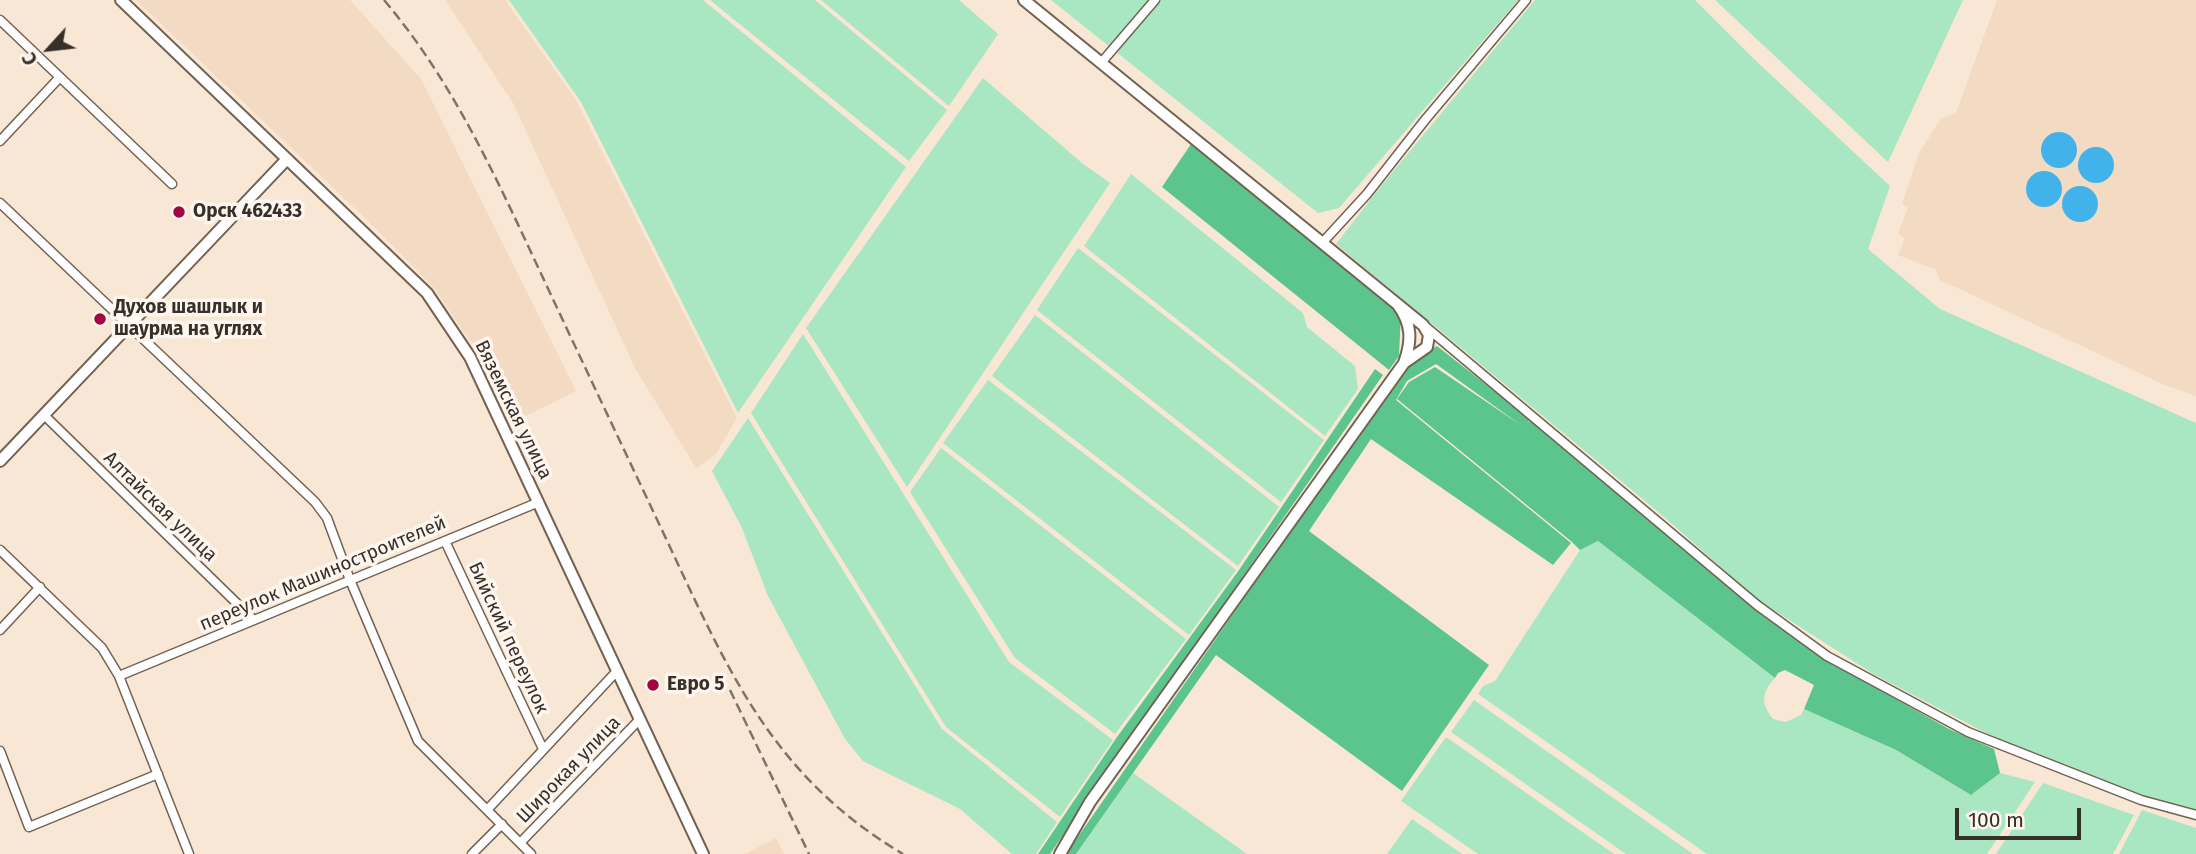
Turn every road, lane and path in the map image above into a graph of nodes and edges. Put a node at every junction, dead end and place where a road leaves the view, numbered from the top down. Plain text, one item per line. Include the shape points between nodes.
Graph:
1 (121, 0) edge
2 (1024, 0) edge
3 (1155, 0) edge
4 (1526, 0) edge
5 (1, 21) edge
6 (1101, 63) junction
7 (60, 77) junction
8 (0, 141) edge
9 (287, 159) junction
10 (172, 184) dead end
11 (0, 203) edge
12 (1323, 242) junction
13 (1398, 305) junction
14 (130, 325) junction
15 (1423, 325) junction
16 (1404, 363) junction
17 (44, 415) junction
18 (0, 461) edge
19 (539, 502) junction
20 (445, 541) junction
21 (0, 550) edge
22 (350, 580) junction
23 (40, 587) junction
24 (254, 620) junction
25 (0, 630) edge
26 (617, 671) junction
27 (119, 676) junction
28 (640, 719) junction
29 (543, 749) junction
30 (0, 751) edge
31 (158, 774) junction
32 (487, 810) junction
33 (2196, 815) edge
34 (502, 824) junction
35 (520, 843) junction
36 (189, 854) edge
37 (472, 854) edge
38 (531, 854) edge
39 (703, 854) edge
40 (1060, 854) edge

1 - 9 main road, Вяземская улица
2 - 6 main road
3 - 6 street
4 - 12 street
5 - 7 street
6 - 12 main road
7 - 8 street
7 - 10 street
9 - 14 main road
9 - 19 main road, Вяземская улица via 427,293 470,357
11 - 14 street
12 - 13 main road
13 - 15 main road
13 - 16 main road via 1410,332
14 - 17 main road
14 - 22 street via 316,502 327,517
15 - 16 main road via 1429,335 1427,347
15 - 33 street via 1757,605 1827,656 1968,732 2141,800
16 - 40 main road via 1090,802
17 - 18 main road
17 - 24 street, Алтайская улица
19 - 20 street, переулок Машиностроителей
19 - 26 main road, Вяземская улица
20 - 22 street, переулок Машиностроителей
20 - 29 street, Бийский переулок
21 - 23 street
22 - 24 street, переулок Машиностроителей
22 - 32 street via 418,741
23 - 25 street
23 - 27 street via 102,648
24 - 27 street, переулок Машиностроителей
26 - 28 main road, Вяземская улица
26 - 29 street, Широкая улица
27 - 31 street
28 - 35 street, Широкая улица
28 - 39 main road, Вяземская улица
29 - 32 street, Широкая улица
30 - 31 street via 29,827
31 - 36 street
32 - 34 street
34 - 35 street
34 - 37 street, Широкая улица
35 - 38 street

